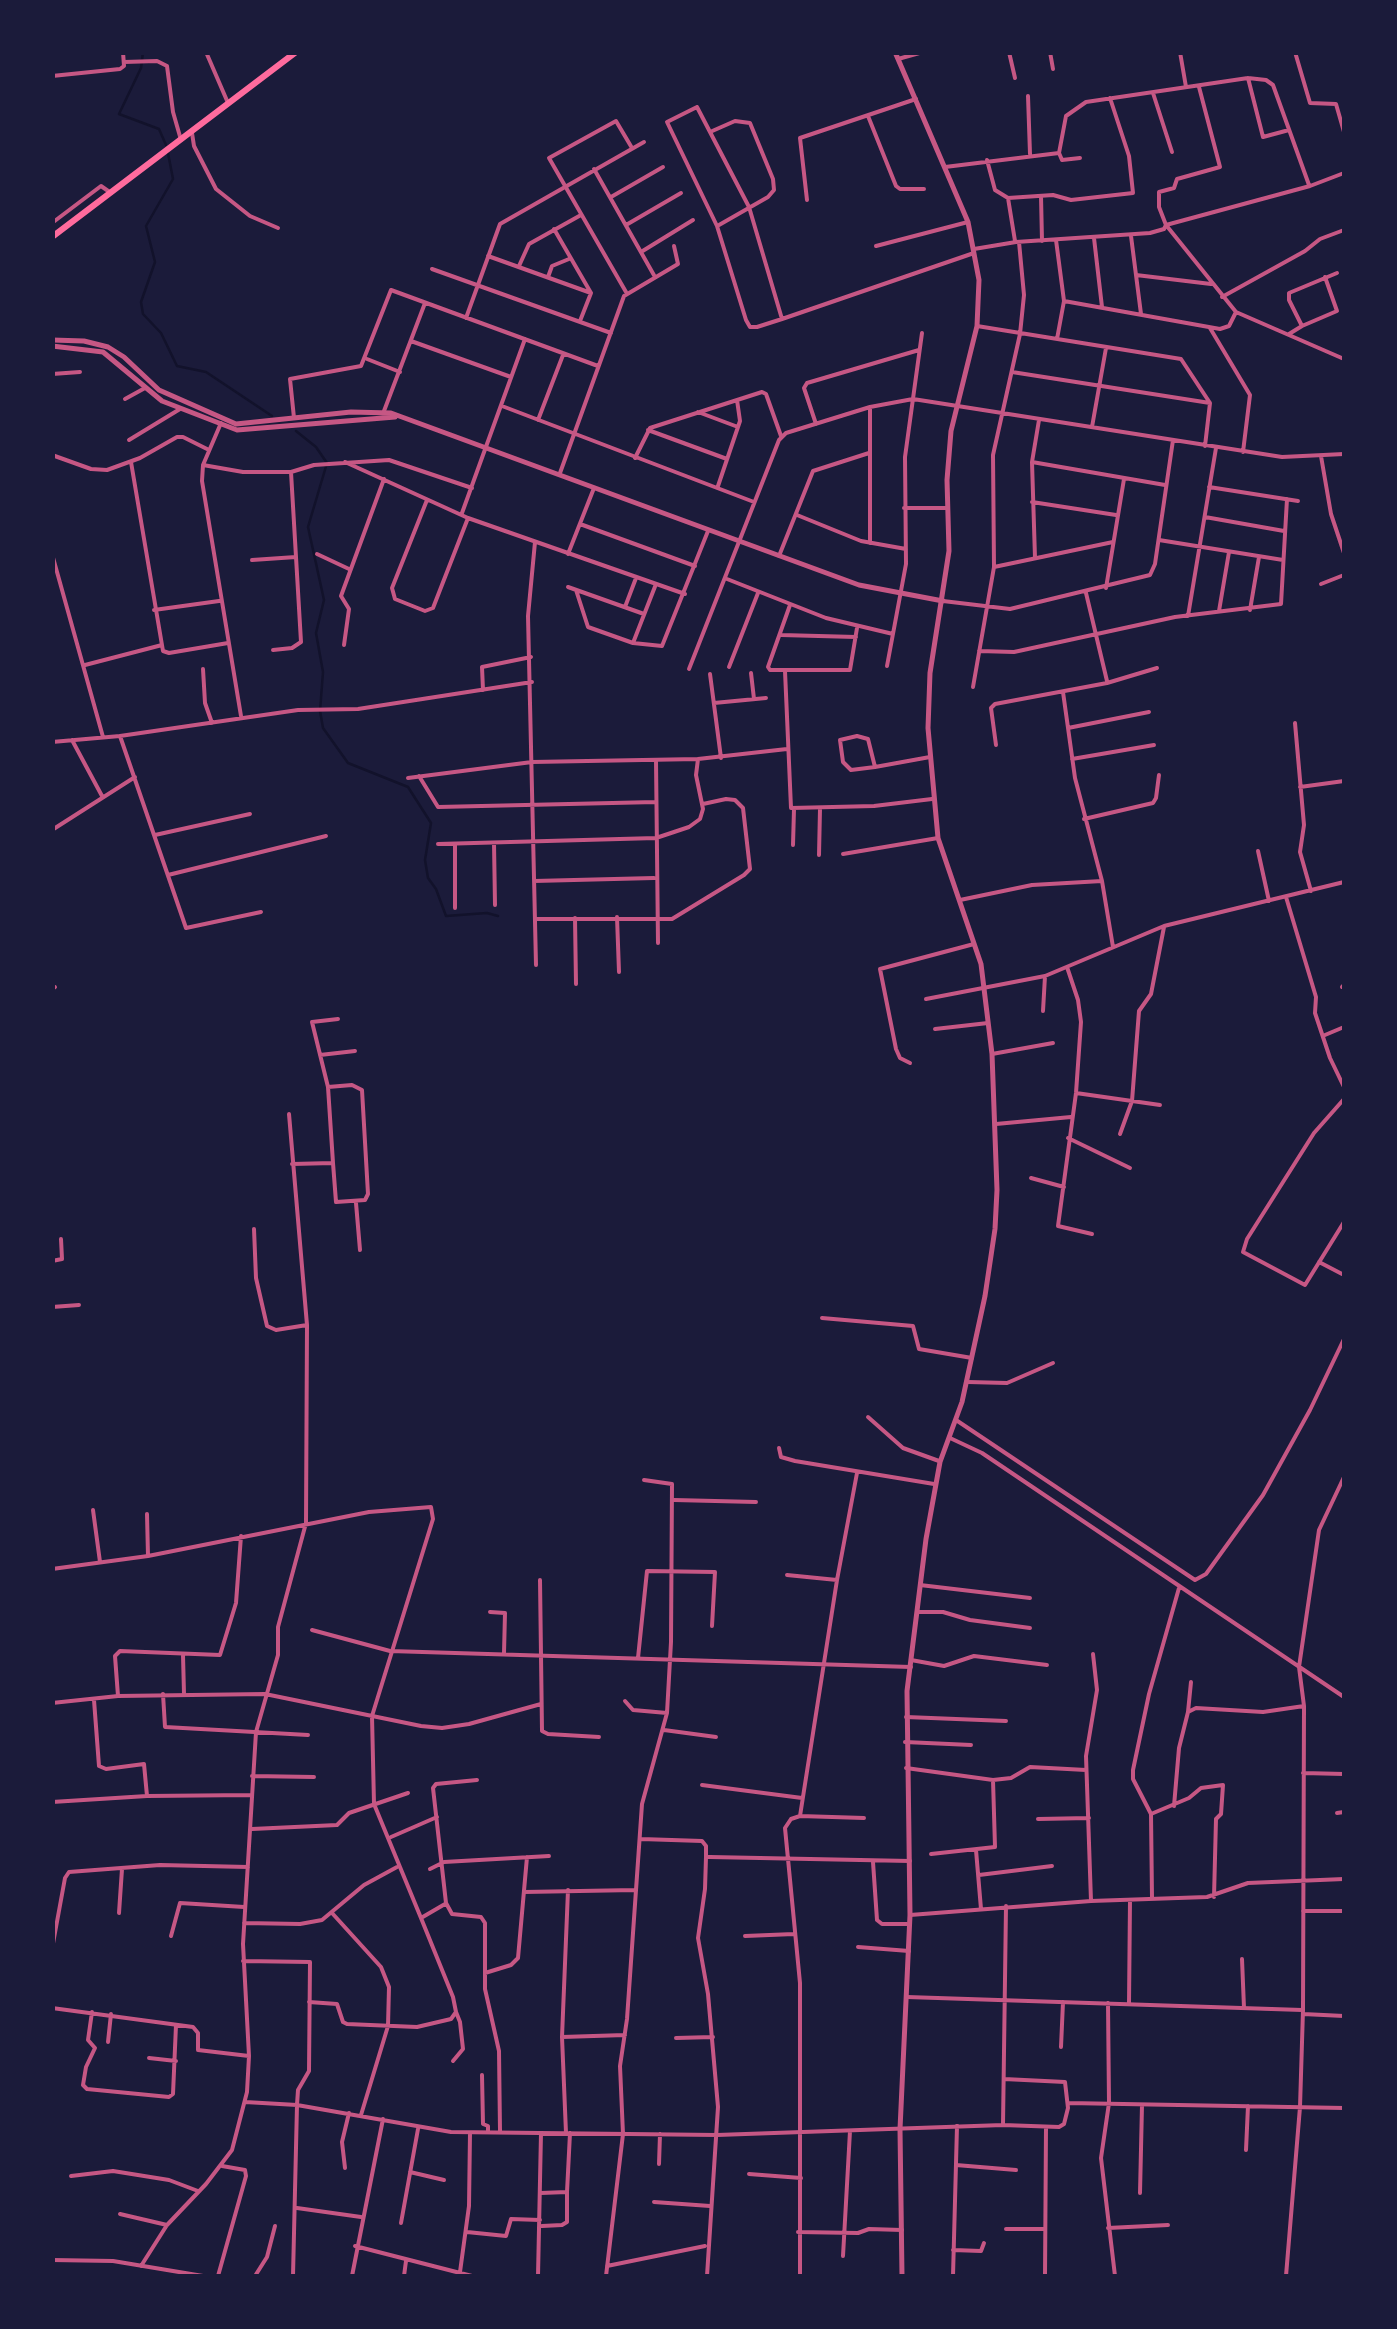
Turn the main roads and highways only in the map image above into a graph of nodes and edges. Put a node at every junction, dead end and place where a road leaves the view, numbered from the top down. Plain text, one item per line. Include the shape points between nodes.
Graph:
1 (296, 52) edge
2 (52, 237) edge

1 - 2 main road

